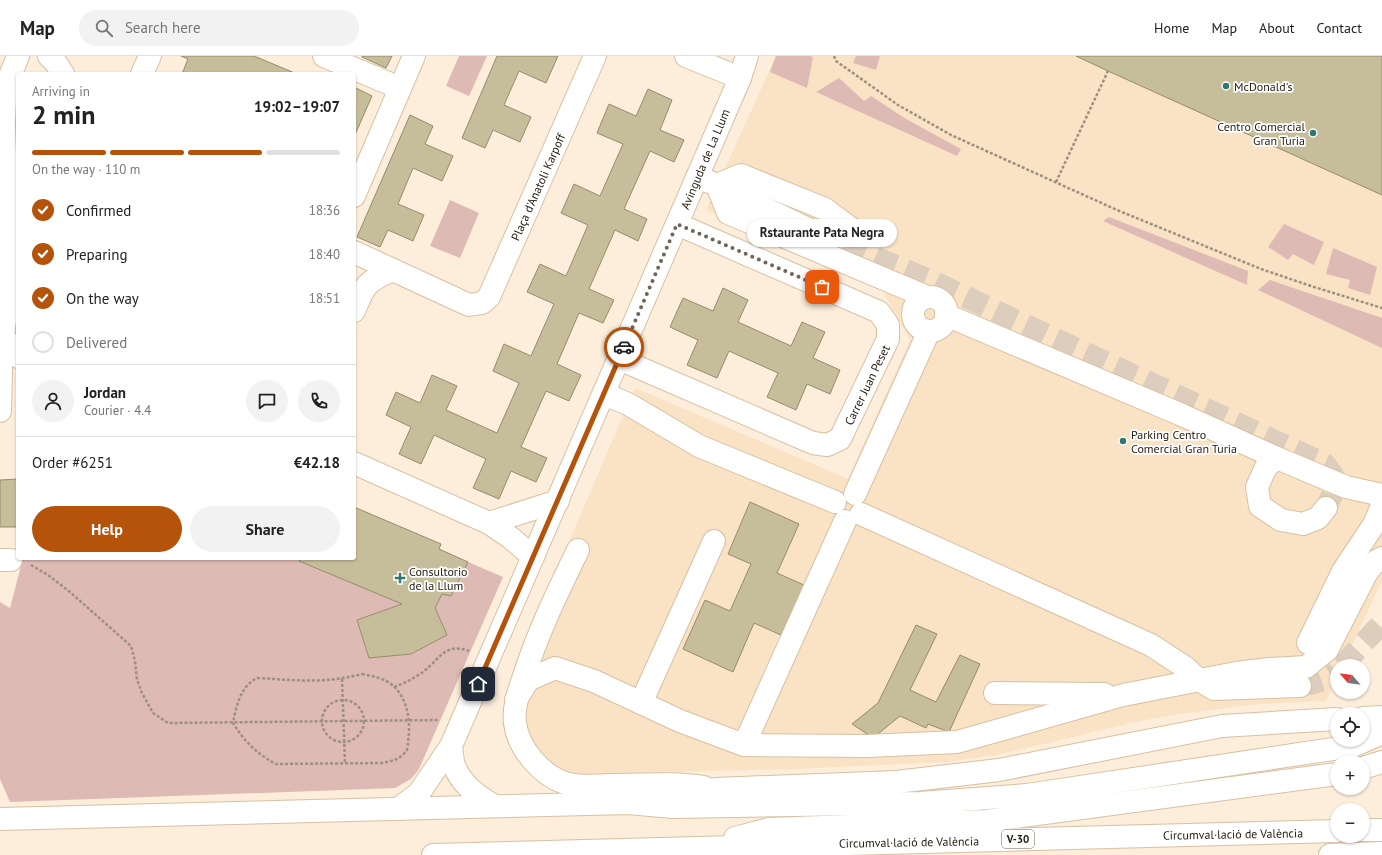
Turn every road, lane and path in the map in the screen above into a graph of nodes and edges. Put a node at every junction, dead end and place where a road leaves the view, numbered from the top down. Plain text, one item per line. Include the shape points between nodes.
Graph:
1 (18, 56) edge
2 (49, 56) edge
3 (150, 56) edge
4 (324, 56) edge
5 (414, 56) edge
6 (595, 56) edge
7 (686, 56) edge
8 (747, 56) edge
9 (834, 56) edge
10 (1108, 71) dead end
11 (62, 72) edge
12 (143, 72) edge
13 (740, 78) junction
14 (400, 88) junction
15 (2, 100) edge
16 (2, 168) edge
17 (697, 177) junction
18 (1056, 182) junction
19 (717, 185) junction
20 (356, 191) edge
21 (6, 223) junction
22 (677, 224) junction
23 (814, 232) tunnel mouth
24 (857, 233) dead end
25 (0, 244) edge
26 (356, 253) edge
27 (393, 270) junction
28 (927, 297) junction
29 (356, 306) edge
30 (1382, 308) edge
31 (946, 315) junction
32 (2, 326) edge
33 (929, 331) junction
34 (16, 352) edge
35 (619, 359) junction
36 (604, 394) junction
37 (0, 411) edge
38 (1277, 458) junction
39 (356, 464) edge
40 (1382, 495) edge
41 (558, 501) junction
42 (1382, 505) edge
43 (849, 508) junction
44 (1326, 508) tunnel mouth
45 (489, 523) junction
46 (714, 541) dead end
47 (1382, 541) edge
48 (578, 550) dead end
49 (1356, 553) junction
50 (533, 557) junction
51 (1382, 558) edge
52 (6, 560) edge
53 (1308, 643) dead end
54 (474, 653) dead end
55 (342, 679) junction
56 (1199, 680) junction
57 (1300, 686) tunnel mouth
58 (394, 687) junction
59 (995, 693) dead end
60 (1124, 695) junction
61 (342, 700) junction
62 (516, 700) junction
63 (641, 704) junction
64 (1382, 717) edge
65 (1370, 718) edge
66 (1330, 719) edge
67 (409, 720) junction
68 (445, 720) dead end
69 (322, 721) junction
70 (343, 721) junction
71 (364, 721) junction
72 (233, 722) junction
73 (1382, 733) edge
74 (344, 742) junction
75 (744, 745) junction
76 (452, 746) junction
77 (1382, 762) edge
78 (345, 764) junction
79 (1370, 766) edge
80 (1330, 775) edge
81 (715, 789) junction
82 (628, 802) junction
83 (493, 805) junction
84 (398, 809) junction
85 (0, 819) edge
86 (1370, 830) edge
87 (1382, 830) edge
88 (1330, 831) edge
89 (699, 848) junction
90 (1382, 853) edge
91 (433, 855) edge
92 (1330, 855) edge

1 - 15 main road
2 - 11 main road
3 - 12 main road
4 - 14 main road
5 - 14 main road
6 - 27 main road, Plaça d'Anatoli Karpoff via 490,297 482,303 469,305
7 - 13 main road
8 - 13 main road, Avinguda de La Llum
9 - 18 path via 836,61 898,105 951,135
10 - 18 path
13 - 17 main road, Avinguda de La Llum
14 - 20 main road
15 - 16 main road
16 - 21 main road
17 - 19 main road
17 - 22 main road, Avinguda de La Llum
18 - 30 path via 1261,269
19 - 23 main road
19 - 24 main road via 741,174 825,209
19 - 28 main road via 728,214
21 - 25 main road
21 - 32 main road via 7,303
22 - 35 main road, Avinguda de La Llum
22 - 35 main road, Carrer Juan Peset via 879,312 888,325 888,339 840,439 827,445 812,443
26 - 27 main road
27 - 29 main road via 377,277 364,288
28 - 31 main road via 942,302
28 - 33 main road via 918,302 913,317 918,327
31 - 33 main road via 940,328
31 - 38 main road via 1182,414
32 - 34 main road
32 - 37 main road
33 - 43 main road
35 - 36 main road, Avinguda de La Llum
36 - 41 main road, Avinguda de La Llum
36 - 43 main road via 628,404 699,446
38 - 40 main road via 1346,487
38 - 44 main road via 1266,468 1257,487 1260,506 1281,520 1303,524 1318,518
39 - 45 main road
41 - 45 main road
41 - 50 main road, Avinguda de La Llum
42 - 49 main road via 1375,523
43 - 56 main road via 1151,645 1186,668
43 - 75 main road
45 - 50 main road
46 - 63 main road
47 - 49 main road
48 - 62 main road via 539,632
49 - 53 main road via 1343,571
50 - 76 main road, Avinguda de La Llum
51 - 56 main road via 1367,572 1327,650 1306,667 1243,672
52 - 72 path via 24,562 48,575 131,646 142,694 153,713 160,719 168,723
54 - 58 path via 454,648 446,651 419,675
55 - 58 path via 362,674 376,677
55 - 61 path
55 - 72 path via 297,681 257,678 240,697
56 - 57 main road via 1214,689
56 - 60 main road
58 - 67 path via 406,705
59 - 60 main road
60 - 75 main road via 957,742 867,746
61 - 69 path via 328,706
61 - 70 path
61 - 71 path via 359,706
62 - 63 main road via 528,680 555,668 594,681
62 - 81 main road via 515,722 521,743 550,776 566,783 587,786 686,784
63 - 75 main road
64 - 65 main road
66 - 81 main road via 1222,726 999,770 896,782
67 - 68 path
67 - 71 path
67 - 78 path via 407,750 395,761
69 - 70 path
69 - 72 path
69 - 74 path via 325,732 330,737
70 - 71 path
70 - 74 path
71 - 74 path via 357,737
72 - 78 path via 250,746 276,764
73 - 82 main road via 1353,746 1027,795 920,803 673,807
74 - 78 path
76 - 83 main road via 454,764 462,780 475,795
76 - 84 main road, Avinguda de La Llum via 419,793
77 - 79 main road
80 - 89 main road via 986,821 769,829
81 - 82 main road
82 - 83 main road
83 - 84 main road
84 - 85 main road
86 - 87 main road
88 - 89 main road, Circumval·lació de València / V-30
89 - 91 main road, Circumval·lació de València / V-30
90 - 92 main road

